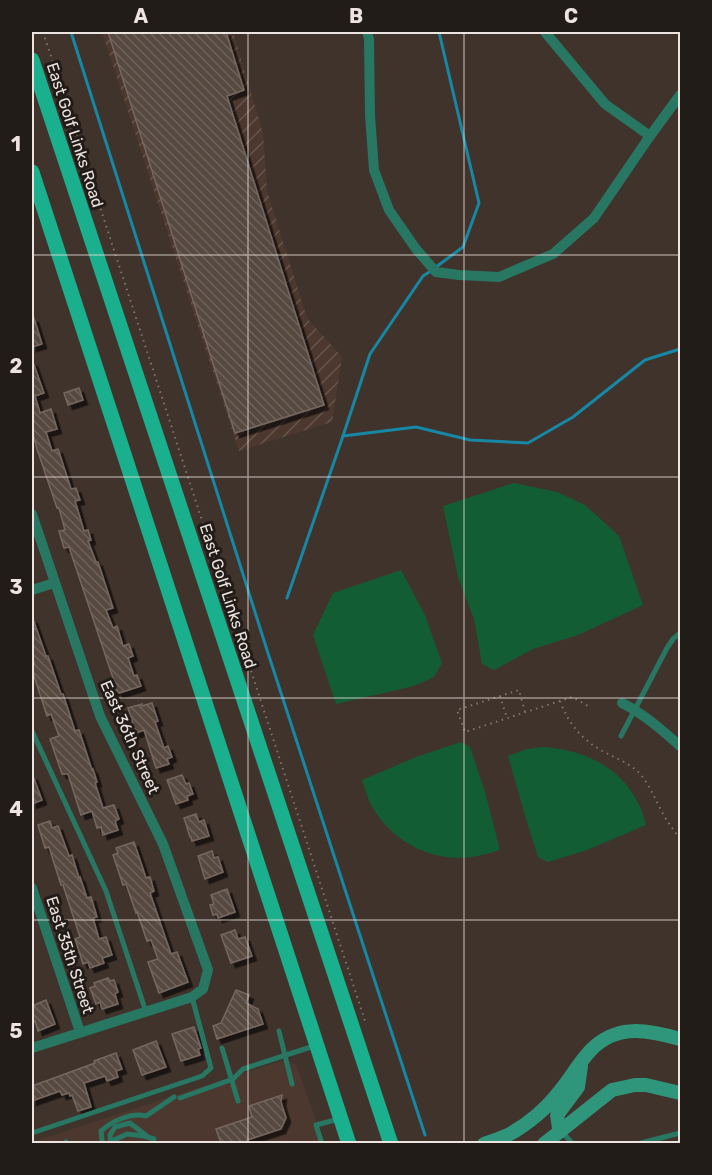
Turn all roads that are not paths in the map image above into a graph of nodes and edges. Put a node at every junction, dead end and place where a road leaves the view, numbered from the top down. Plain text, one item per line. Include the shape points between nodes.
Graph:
1 (367, 32) edge
2 (545, 32) edge
3 (32, 60) edge
4 (681, 95) edge
5 (650, 136) junction
6 (32, 172) edge
7 (32, 514) edge
8 (54, 583) junction
9 (32, 590) edge
10 (681, 633) edge
11 (622, 703) dead end
12 (635, 709) junction
13 (32, 731) edge
14 (621, 735) dead end
15 (681, 747) edge
16 (32, 888) edge
17 (192, 997) junction
18 (146, 1012) junction
19 (279, 1031) dead end
20 (80, 1032) junction
21 (681, 1039) edge
22 (316, 1045) junction
23 (32, 1048) edge
24 (222, 1048) dead end
25 (285, 1055) junction
26 (581, 1061) junction
27 (231, 1079) junction
28 (292, 1084) dead end
29 (681, 1093) edge
30 (238, 1101) dead end
31 (340, 1119) junction
32 (561, 1131) junction
33 (32, 1132) edge
34 (681, 1133) edge
35 (102, 1141) dead end
36 (111, 1143) edge
37 (322, 1143) edge
38 (349, 1143) edge
39 (391, 1143) edge
40 (484, 1143) edge
41 (544, 1143) edge
42 (573, 1143) edge
43 (640, 1143) edge

1 - 5 street via 374,170 389,210 436,272 499,277 553,254 594,218
2 - 5 street via 605,104
3 - 39 main road, East Golf Links Road
4 - 5 street
6 - 22 main road
7 - 8 street, East 36th Street
8 - 9 street
8 - 17 street, East 36th Street via 100,716 163,844 208,970 203,989
10 - 12 lane via 667,648
11 - 12 street
12 - 14 lane
12 - 15 street
13 - 18 lane via 106,891
16 - 20 street, East 35th Street
17 - 18 street
17 - 33 lane via 211,1068 202,1076
18 - 20 street
19 - 25 lane
20 - 23 street
21 - 26 main road via 653,1032 621,1032 592,1049
22 - 25 lane
22 - 31 main road
24 - 27 lane
25 - 27 lane via 243,1069
25 - 28 lane
26 - 32 main road via 578,1087 557,1115
26 - 40 main road via 558,1094 534,1118 508,1135
27 - 30 lane
27 - 35 lane via 177,1098 146,1116 138,1114 108,1125 101,1131
29 - 32 main road via 645,1085 612,1090
31 - 37 lane via 316,1125
31 - 38 main road
32 - 41 main road
32 - 42 lane
34 - 43 lane
36 - 36 lane via 128,1134 151,1138 130,1124 115,1128 110,1135

